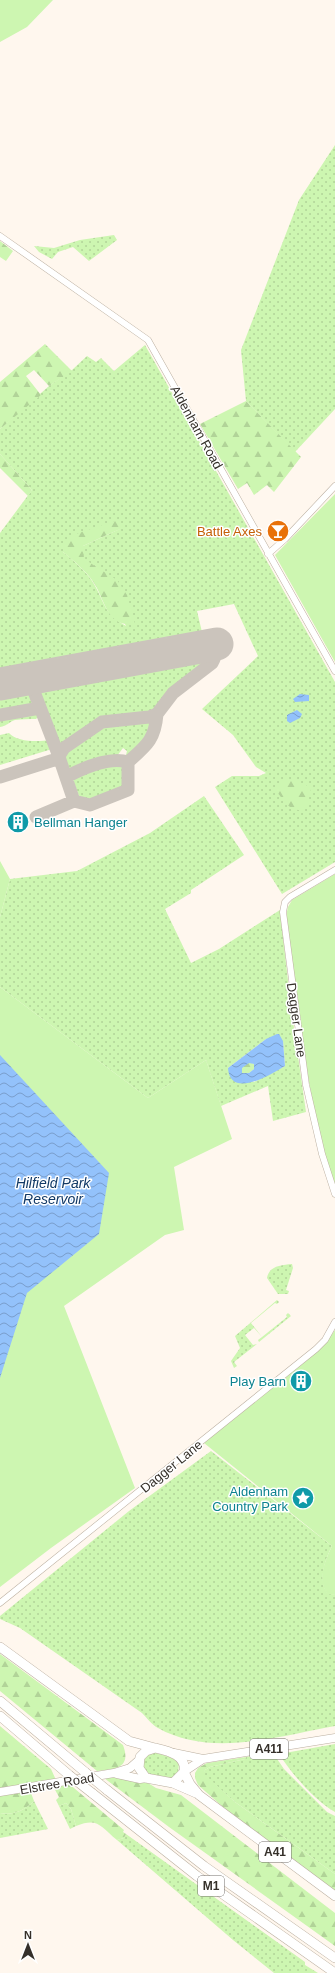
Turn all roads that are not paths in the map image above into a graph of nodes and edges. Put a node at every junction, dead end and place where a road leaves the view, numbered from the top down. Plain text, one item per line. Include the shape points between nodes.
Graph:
1 (0, 236) edge
2 (335, 486) edge
3 (268, 554) junction
4 (335, 671) edge
5 (335, 870) edge
6 (335, 1194) edge
7 (335, 1322) edge
8 (0, 1603) edge
9 (0, 1647) edge
10 (0, 1701) edge
11 (0, 1716) edge
12 (335, 1738) edge
13 (129, 1741) junction
14 (155, 1748) junction
15 (174, 1753) junction
16 (203, 1759) junction
17 (138, 1760) junction
18 (184, 1772) junction
19 (114, 1773) junction
20 (146, 1778) junction
21 (173, 1783) junction
22 (0, 1792) edge
23 (199, 1794) junction
24 (335, 1896) edge
25 (335, 1958) edge
26 (335, 1973) edge

1 - 3 street, Aldenham Road via 148,340
2 - 3 street
3 - 4 street, Aldenham Road
5 - 6 street, Dagger Lane via 290,897 285,902 282,912 307,1092
7 - 8 street, Dagger Lane via 316,1349
9 - 13 highway
10 - 25 highway, M1, bridge via 204,1866
11 - 26 highway, M1, bridge via 69,1775 197,1876
12 - 16 main road, A411
13 - 14 highway
13 - 17 highway
14 - 15 highway
14 - 17 highway via 146,1751
15 - 16 main road, A411
15 - 18 highway via 182,1762
16 - 18 main road, A411
17 - 19 main road, Elstree Road via 128,1769
17 - 20 highway via 139,1768
18 - 21 highway
18 - 23 highway, A41
19 - 20 main road, Elstree Road
19 - 22 main road, Elstree Road
20 - 21 highway
21 - 23 highway, A41
23 - 24 highway, A41

